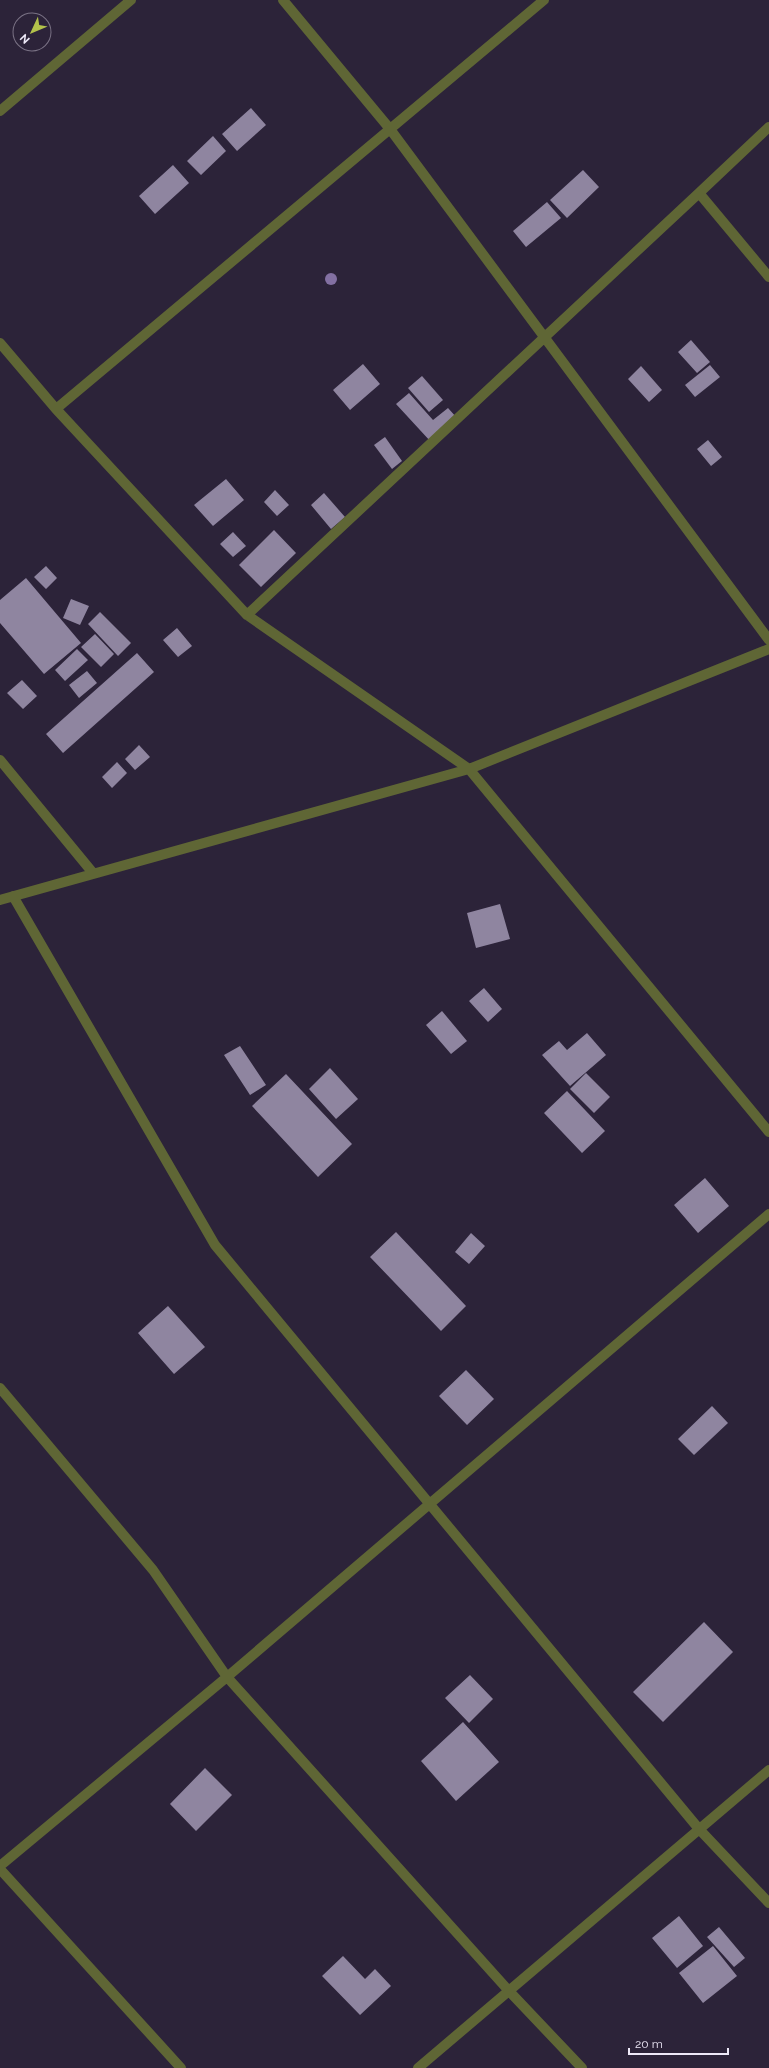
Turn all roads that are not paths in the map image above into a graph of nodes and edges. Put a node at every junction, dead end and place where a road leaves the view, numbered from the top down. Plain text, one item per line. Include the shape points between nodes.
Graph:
1 (131, 0) edge
2 (283, 0) edge
3 (544, 0) edge
4 (0, 111) edge
5 (769, 127) edge
6 (390, 129) junction
7 (700, 193) junction
8 (769, 277) edge
9 (545, 338) junction
10 (0, 343) edge
11 (56, 409) junction
12 (247, 615) junction
13 (769, 640) edge
14 (769, 649) edge
15 (0, 760) edge
16 (469, 769) junction
17 (93, 873) junction
18 (12, 896) junction
19 (0, 900) edge
20 (769, 1132) edge
21 (769, 1214) edge
22 (0, 1388) edge
23 (430, 1504) junction
24 (228, 1677) junction
25 (769, 1770) edge
26 (699, 1829) junction
27 (0, 1868) edge
28 (769, 1903) edge
29 (509, 1991) junction
30 (181, 2068) edge
31 (418, 2068) edge
32 (582, 2068) edge

1 - 4 street
2 - 6 street
3 - 6 street
5 - 7 street
6 - 9 street
6 - 11 street
7 - 8 street
7 - 9 street
9 - 12 street
9 - 13 street
10 - 11 street
11 - 12 street
12 - 16 street
14 - 16 street
15 - 17 street
16 - 17 street
16 - 20 street
17 - 18 street
18 - 19 street
18 - 23 street via 215,1245
21 - 23 street
22 - 24 street via 153,1570
23 - 24 street
23 - 26 street
24 - 27 street
24 - 29 street
25 - 26 street
26 - 28 street
26 - 29 street
27 - 30 street
29 - 31 street
29 - 32 street

